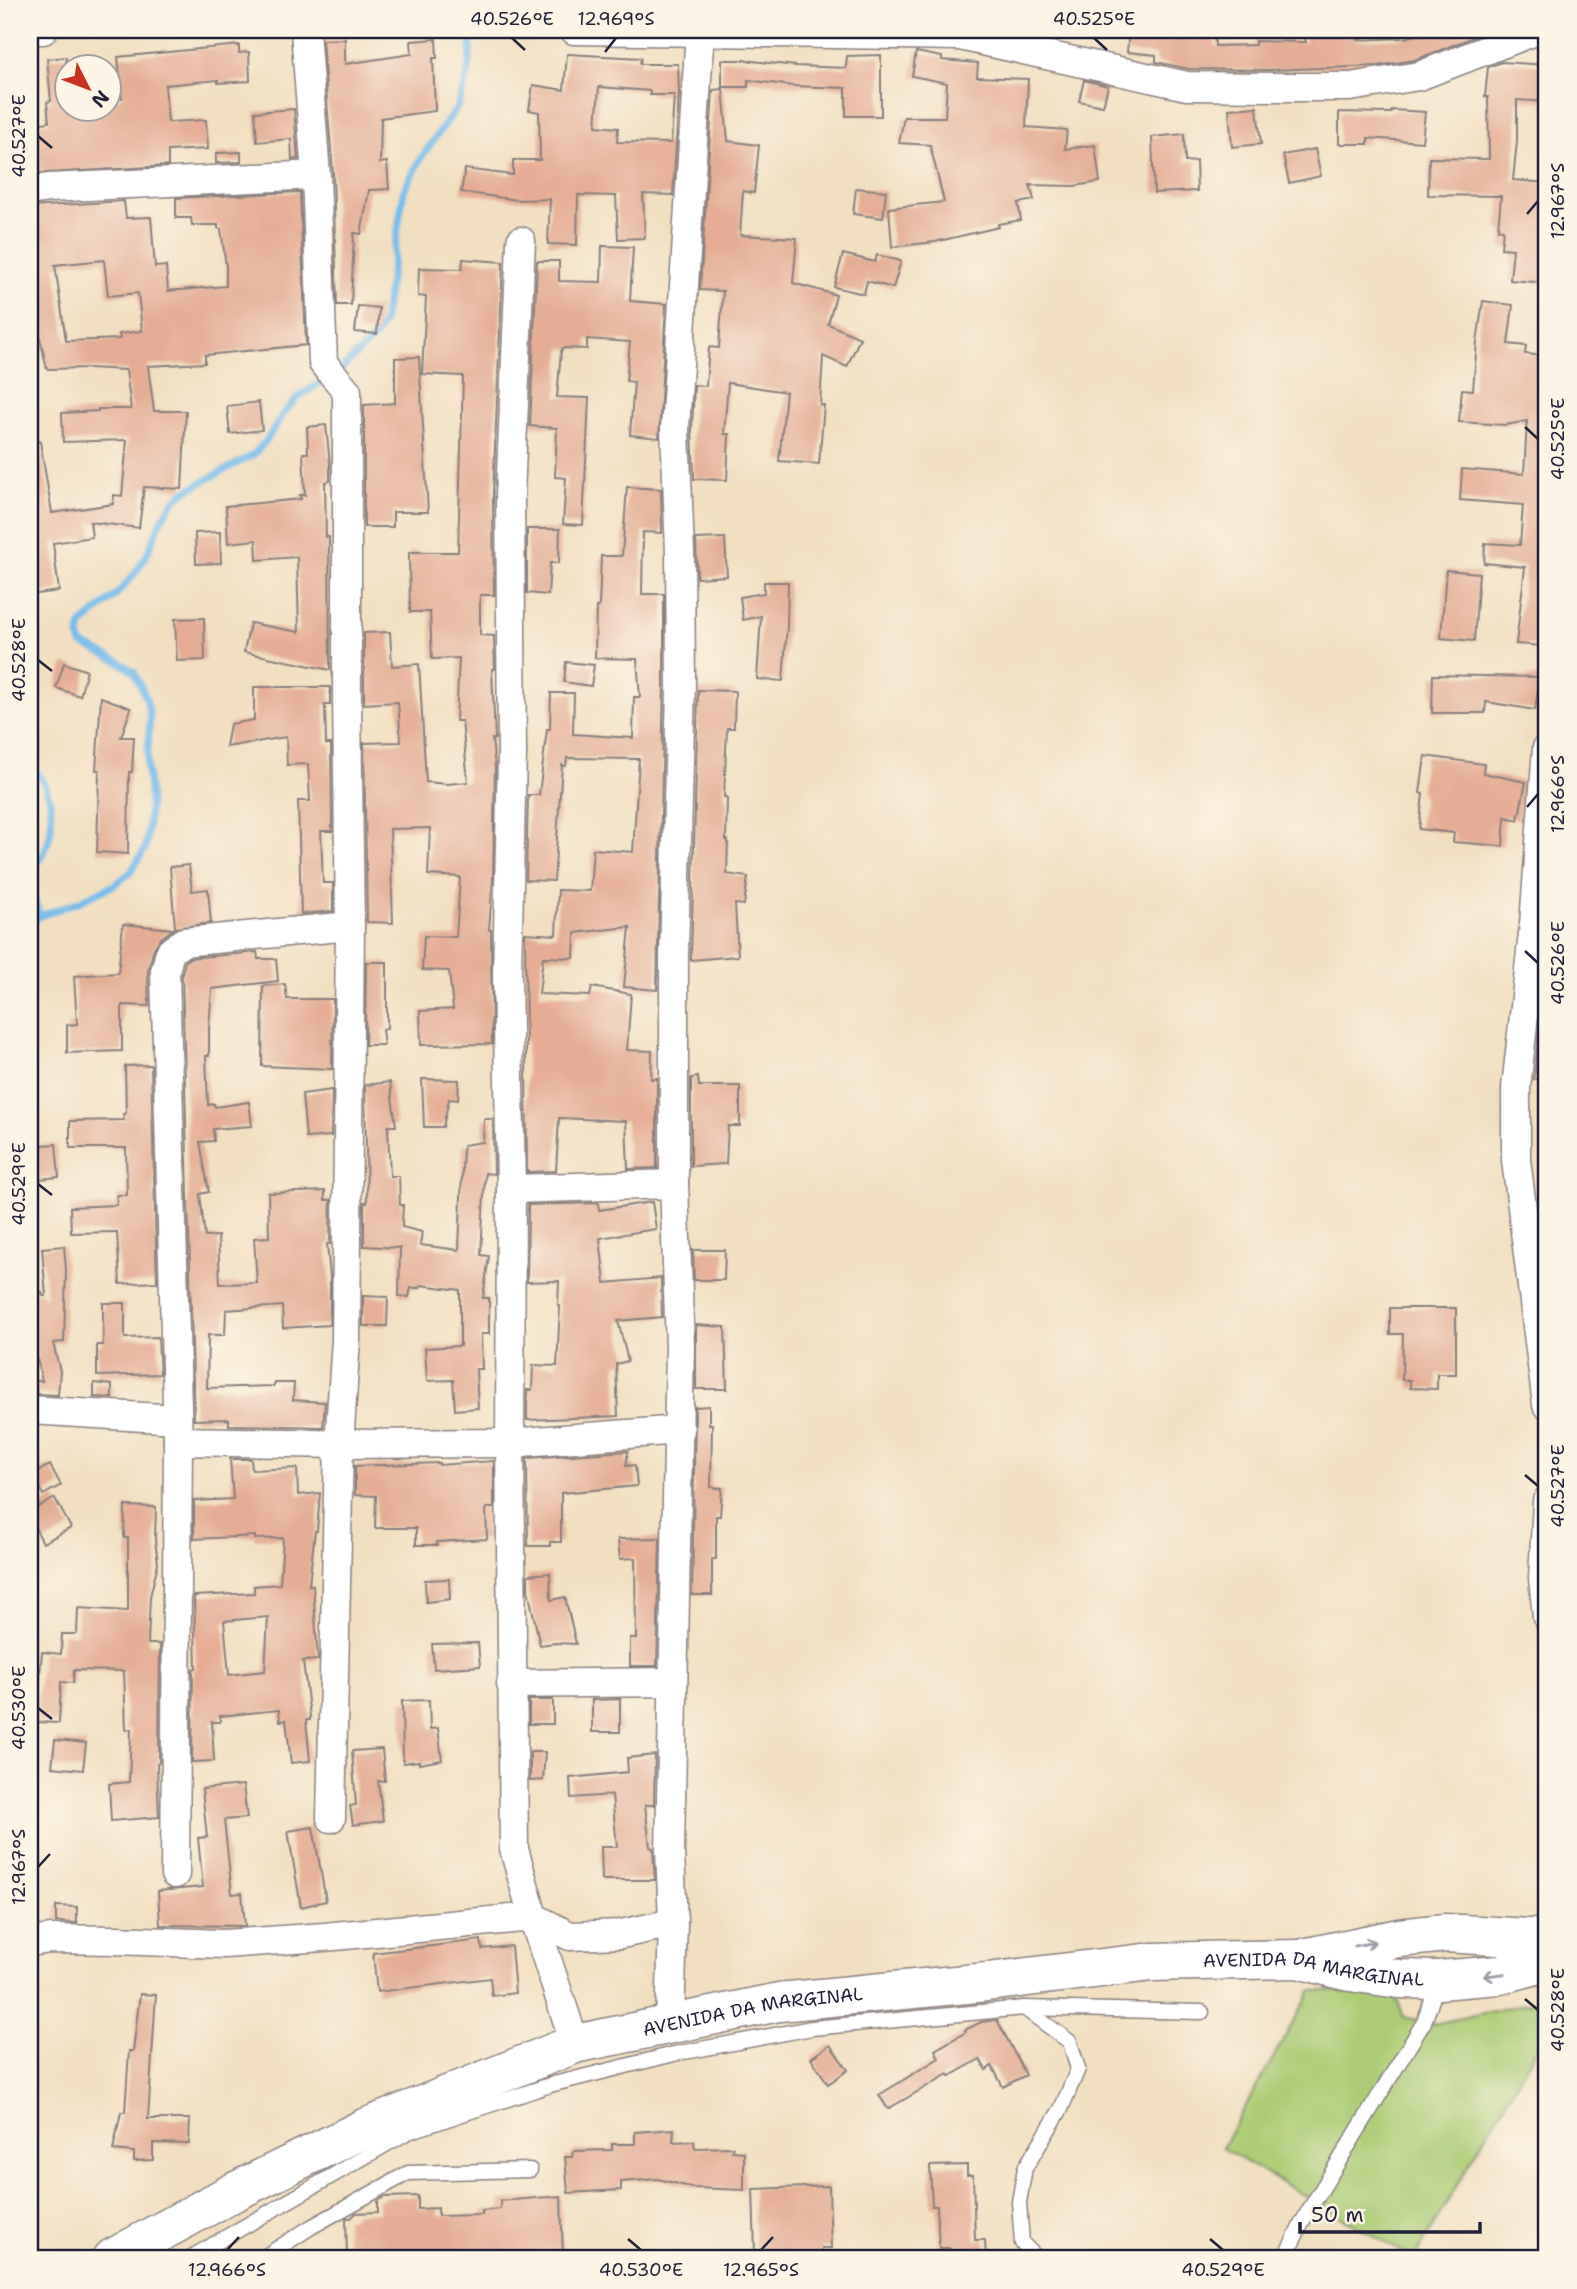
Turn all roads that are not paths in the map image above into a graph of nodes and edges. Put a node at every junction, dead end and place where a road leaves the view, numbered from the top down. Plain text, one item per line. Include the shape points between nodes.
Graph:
1 (30, 30) edge
2 (43, 30) edge
3 (305, 30) edge
4 (574, 30) edge
5 (1538, 30) edge
6 (700, 31) edge
7 (316, 175) junction
8 (30, 191) edge
9 (521, 241) dead end
10 (1547, 748) edge
11 (350, 926) junction
12 (674, 1184) junction
13 (511, 1189) junction
14 (1547, 1405) edge
15 (30, 1410) edge
16 (178, 1430) junction
17 (680, 1430) junction
18 (510, 1443) junction
19 (339, 1444) junction
20 (1547, 1501) edge
21 (1547, 1617) edge
22 (511, 1684) junction
23 (673, 1684) junction
24 (331, 1818) dead end
25 (175, 1874) dead end
26 (533, 1917) junction
27 (673, 1923) junction
28 (1547, 1940) edge
29 (30, 1942) edge
30 (1298, 1959) junction
31 (1547, 1962) edge
32 (1439, 1980) junction
33 (1024, 2008) junction
34 (1202, 2012) dead end
35 (670, 2025) junction
36 (575, 2044) junction
37 (530, 2170) dead end
38 (111, 2259) edge
39 (188, 2259) edge
40 (261, 2259) edge
41 (1038, 2259) edge
42 (1284, 2259) edge

1 - 2 street
3 - 7 street
4 - 6 street
5 - 6 street via 1419,76 1350,87 1187,86 960,36
6 - 12 street via 675,429 681,686
7 - 8 street
7 - 11 street via 323,363 347,391
9 - 13 street via 510,496
10 - 14 street via 1517,1088 1516,1160
11 - 16 street via 183,943 170,952 165,971
11 - 19 street via 346,1340
12 - 13 street
12 - 17 street
13 - 18 street
15 - 16 street
16 - 19 street
16 - 25 street
17 - 18 street
17 - 23 street
18 - 19 street
18 - 22 street
19 - 24 street
20 - 21 street via 1543,1578
22 - 23 street
22 - 26 street via 514,1849
23 - 27 street
26 - 27 street via 570,1936 621,1934
26 - 29 street via 224,1944
26 - 36 street
27 - 35 street
30 -> 28 main road via 1445,1933
30 - 32 main road, AVENIDA DA MARGINAL via 1350,1972
30 - 35 main road, AVENIDA DA MARGINAL via 1152,1962 779,2002
31 -> 32 main road, AVENIDA DA MARGINAL via 1499,1975
32 - 42 lane via 1424,2022
33 - 34 lane
33 - 39 lane via 812,2028 674,2054 550,2085 408,2132
33 - 41 lane via 1070,2042 1078,2070 1061,2109 1025,2168 1019,2203 1022,2243
35 - 36 main road, AVENIDA DA MARGINAL
36 - 38 main road, AVENIDA DA MARGINAL via 365,2128
37 - 40 lane via 408,2173

